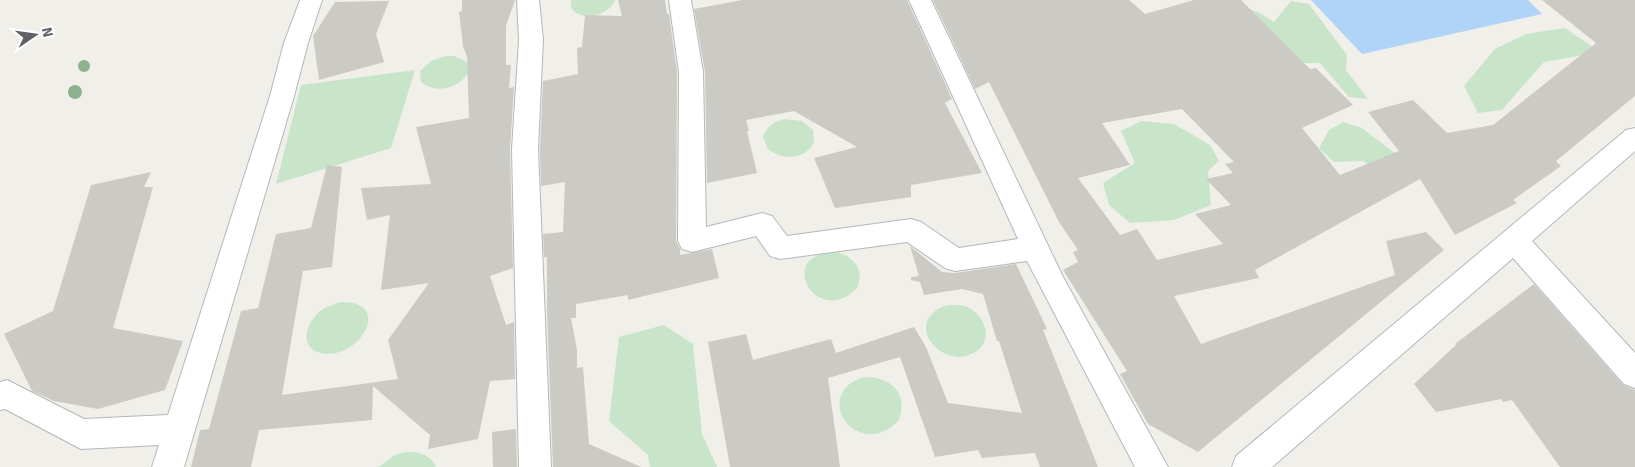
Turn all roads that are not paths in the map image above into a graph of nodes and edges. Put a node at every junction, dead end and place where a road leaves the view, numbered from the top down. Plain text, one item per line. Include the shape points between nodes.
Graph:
1 (311, 0) edge
2 (528, 0) edge
3 (680, 0) edge
4 (920, 0) edge
5 (1635, 137) edge
6 (1514, 240) junction
7 (1036, 248) junction
8 (1635, 374) edge
9 (0, 396) edge
10 (181, 429) junction
11 (168, 467) edge
12 (535, 467) edge
13 (1152, 467) edge
14 (1248, 467) edge

1 - 10 street
2 - 12 street via 531,40 525,149
3 - 7 street via 690,72 692,241 762,224 780,248 912,230 955,260
4 - 7 street
5 - 6 street
6 - 8 street
6 - 14 street
7 - 13 street
9 - 10 street via 7,394 81,434
10 - 11 street

